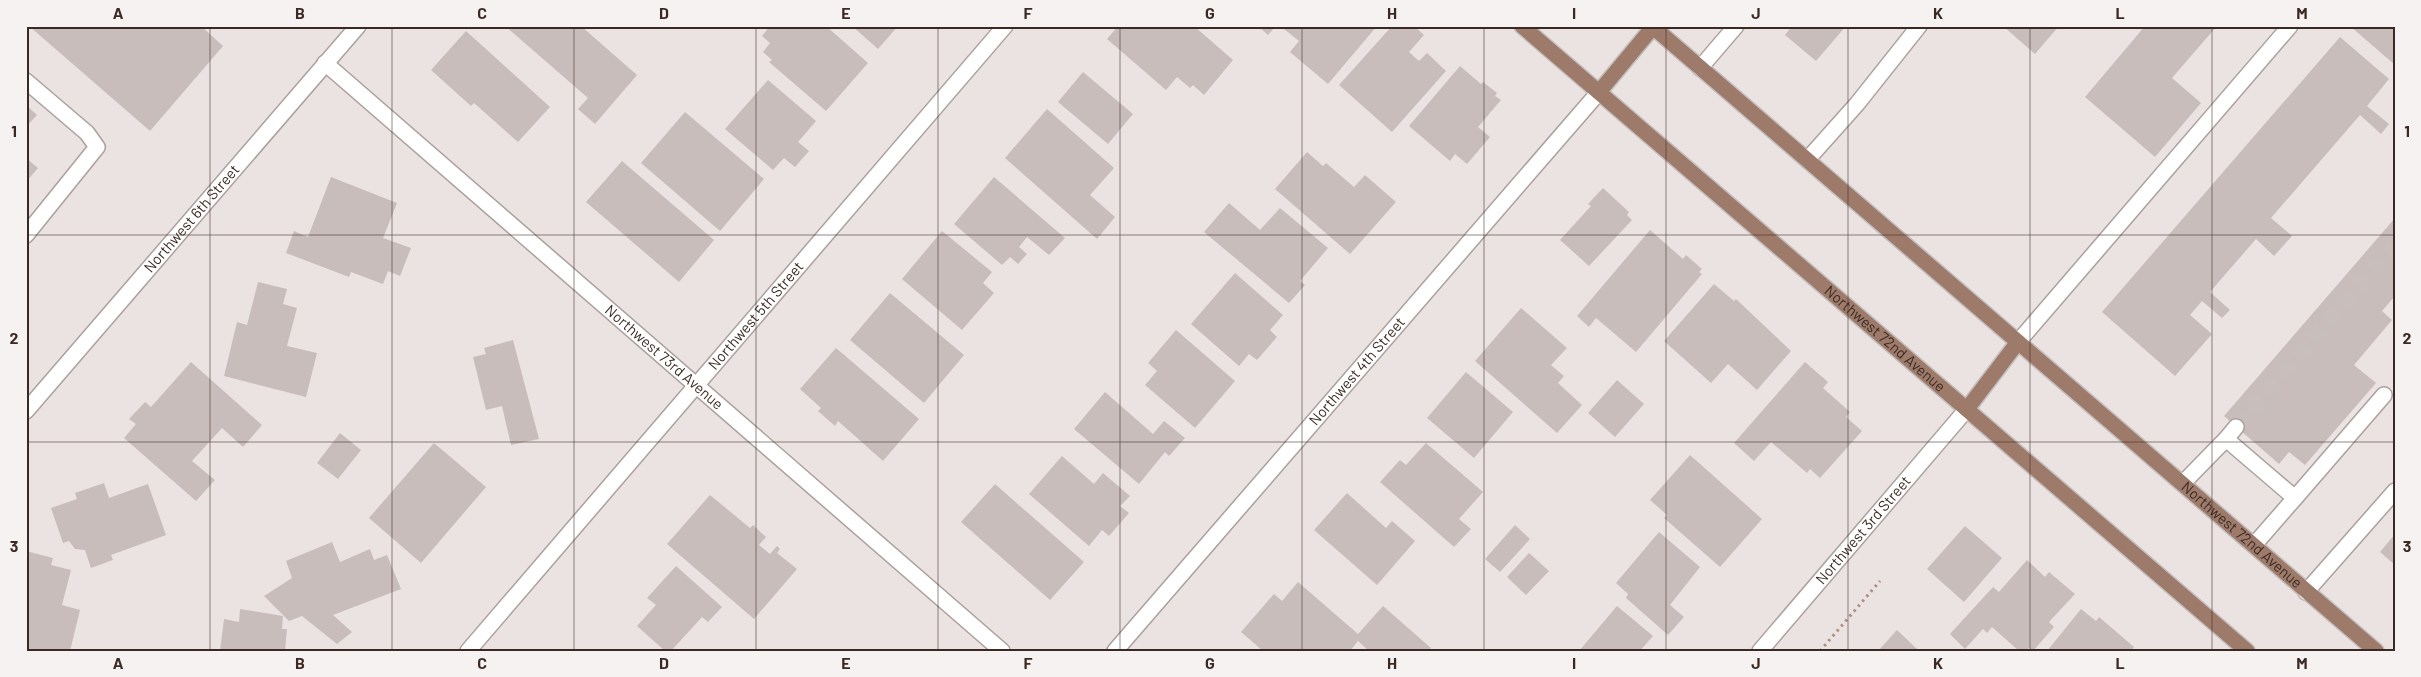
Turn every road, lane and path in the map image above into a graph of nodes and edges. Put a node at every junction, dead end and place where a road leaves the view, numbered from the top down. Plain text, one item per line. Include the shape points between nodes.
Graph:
1 (358, 26) edge
2 (1006, 26) edge
3 (1522, 26) edge
4 (1736, 26) edge
5 (1919, 26) edge
6 (2290, 26) edge
7 (1653, 27) edge
8 (325, 63) junction
9 (1700, 68) junction
10 (26, 81) edge
11 (1599, 92) junction
12 (1806, 160) junction
13 (26, 235) edge
14 (2018, 342) junction
15 (696, 386) junction
16 (2384, 395) dead end
17 (1967, 409) junction
18 (26, 411) edge
19 (2236, 427) tunnel mouth
20 (2226, 439) junction
21 (2183, 483) junction
22 (2395, 491) edge
23 (2295, 498) junction
24 (2254, 545) junction
25 (1880, 581) dead end
26 (2306, 592) junction
27 (468, 651) edge
28 (1002, 651) edge
29 (1115, 651) edge
30 (1760, 651) edge
31 (1820, 651) edge
32 (2247, 651) edge
33 (2376, 651) edge

1 - 8 street, Northwest 6th Street
2 - 15 street, Northwest 5th Street
3 - 11 main road, Northwest 72nd Avenue
4 - 9 street
5 - 12 street via 1857,104
6 - 14 street
7 - 9 main road, Northwest 72nd Avenue
7 - 11 main road
8 - 15 street, Northwest 73rd Avenue
8 - 18 street, Northwest 6th Street
9 - 12 main road, Northwest 72nd Avenue
10 - 13 street via 87,133 97,147
11 - 17 main road, Northwest 72nd Avenue
11 - 29 street, Northwest 4th Street
12 - 14 main road, Northwest 72nd Avenue
14 - 17 main road
14 - 21 main road, Northwest 72nd Avenue
15 - 27 street, Northwest 5th Street
15 - 28 street, Northwest 73rd Avenue
16 - 23 street
17 - 30 street, Northwest 3rd Street
17 - 32 main road, Northwest 72nd Avenue
19 - 20 street
20 - 21 street
20 - 23 street
21 - 24 main road, Northwest 72nd Avenue
22 - 26 street
23 - 24 street
24 - 26 main road, Northwest 72nd Avenue
25 - 31 path
26 - 33 main road, Northwest 72nd Avenue

